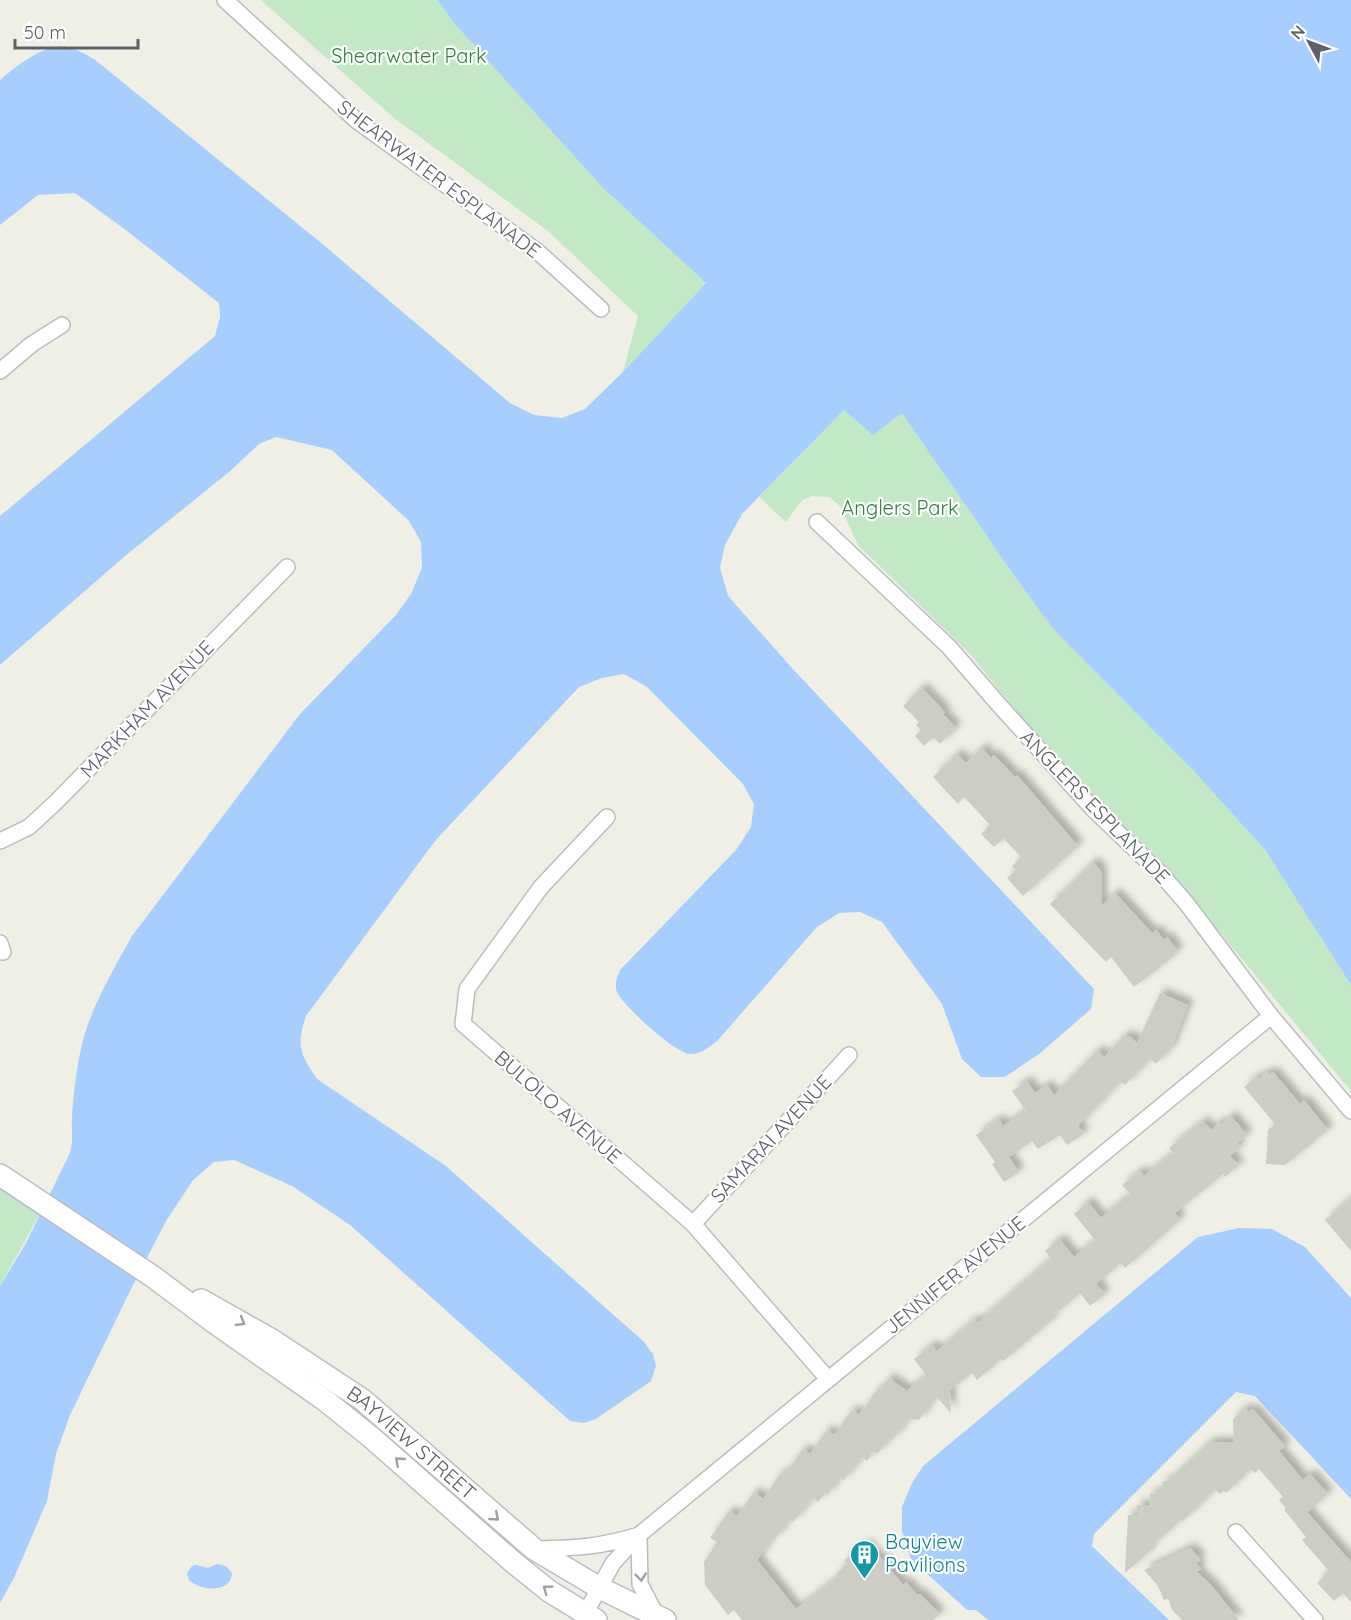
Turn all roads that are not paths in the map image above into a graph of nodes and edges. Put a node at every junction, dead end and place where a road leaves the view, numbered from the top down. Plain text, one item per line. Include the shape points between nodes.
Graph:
1 (225, 0) edge
2 (600, 309) dead end
3 (62, 325) dead end
4 (0, 371) edge
5 (817, 522) dead end
6 (286, 567) dead end
7 (607, 817) dead end
8 (0, 841) edge
9 (1271, 1016) junction
10 (849, 1055) dead end
11 (1351, 1111) edge
12 (0, 1167) edge
13 (0, 1175) edge
14 (29, 1194) junction
15 (693, 1224) junction
16 (295, 1366) junction
17 (828, 1379) junction
18 (1236, 1533) dead end
19 (639, 1535) junction
20 (534, 1549) junction
21 (598, 1587) junction
22 (590, 1617) edge
23 (661, 1618) edge
24 (1315, 1620) edge

1 - 2 street, SHEARWATER ESPLANADE via 357,121 537,251
3 - 4 street
5 - 9 street, ANGLERS ESPLANADE via 949,647 1093,809 1161,874
6 - 8 street, MARKHAM AVENUE via 56,802 29,826
7 - 15 street, BULOLO AVENUE via 541,886 466,989 463,1024
9 - 11 street, ANGLERS ESPLANADE
9 - 17 street, JENNIFER AVENUE
10 - 15 street, SAMARAI AVENUE
12 - 14 main road, BAYVIEW STREET
13 - 14 main road, BAYVIEW STREET
14 - 16 main road, BAYVIEW STREET via 152,1276 221,1311
15 - 17 street, BULOLO AVENUE
16 -> 20 main road, BAYVIEW STREET via 363,1401
22 -> 16 main road, BAYVIEW STREET via 522,1569
17 - 19 street, JENNIFER AVENUE
18 - 24 street
19 - 20 street, JENNIFER AVENUE via 609,1545
19 - 21 street, JENNIFER AVENUE via 613,1563
19 -> 23 street via 640,1584
20 - 21 main road, BAYVIEW STREET
21 - 22 street, JENNIFER AVENUE
21 - 23 main road, BAYVIEW STREET

